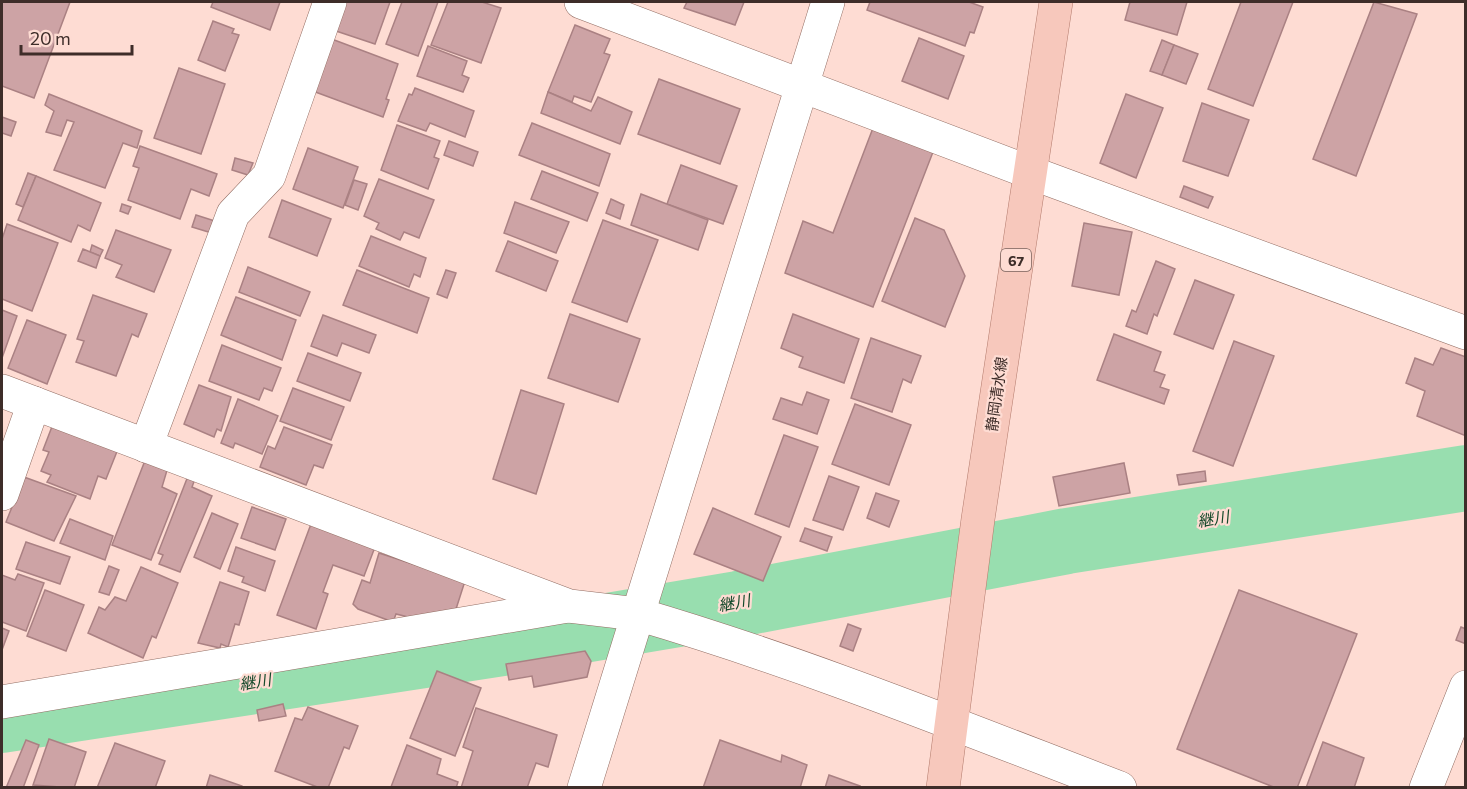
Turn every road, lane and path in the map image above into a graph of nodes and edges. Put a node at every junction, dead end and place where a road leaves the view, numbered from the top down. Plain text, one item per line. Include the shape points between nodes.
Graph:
1 (330, 2) edge
2 (581, 2) edge
3 (828, 2) edge
4 (1056, 2) edge
5 (802, 85) junction
6 (1029, 172) junction
7 (1466, 333) edge
8 (2, 391) edge
9 (34, 403) junction
10 (146, 446) junction
11 (2, 494) edge
12 (570, 606) junction
13 (637, 614) junction
14 (1466, 687) edge
15 (2, 702) edge
16 (953, 724) junction
17 (584, 788) edge
18 (944, 788) edge
19 (1120, 788) edge
20 (1426, 788) edge

1 - 10 street via 269,176 233,214
2 - 5 street
3 - 5 street
4 - 6 main road, 静岡清水線 / 67
5 - 6 street
5 - 13 street
6 - 7 street
6 - 16 main road, 静岡清水線 / 67 via 978,519
8 - 9 street
9 - 10 street
9 - 11 street
10 - 12 street
12 - 13 street
12 - 15 street
13 - 16 street via 698,632
13 - 17 street
14 - 20 street
16 - 18 main road, 静岡清水線 / 67
16 - 19 street

